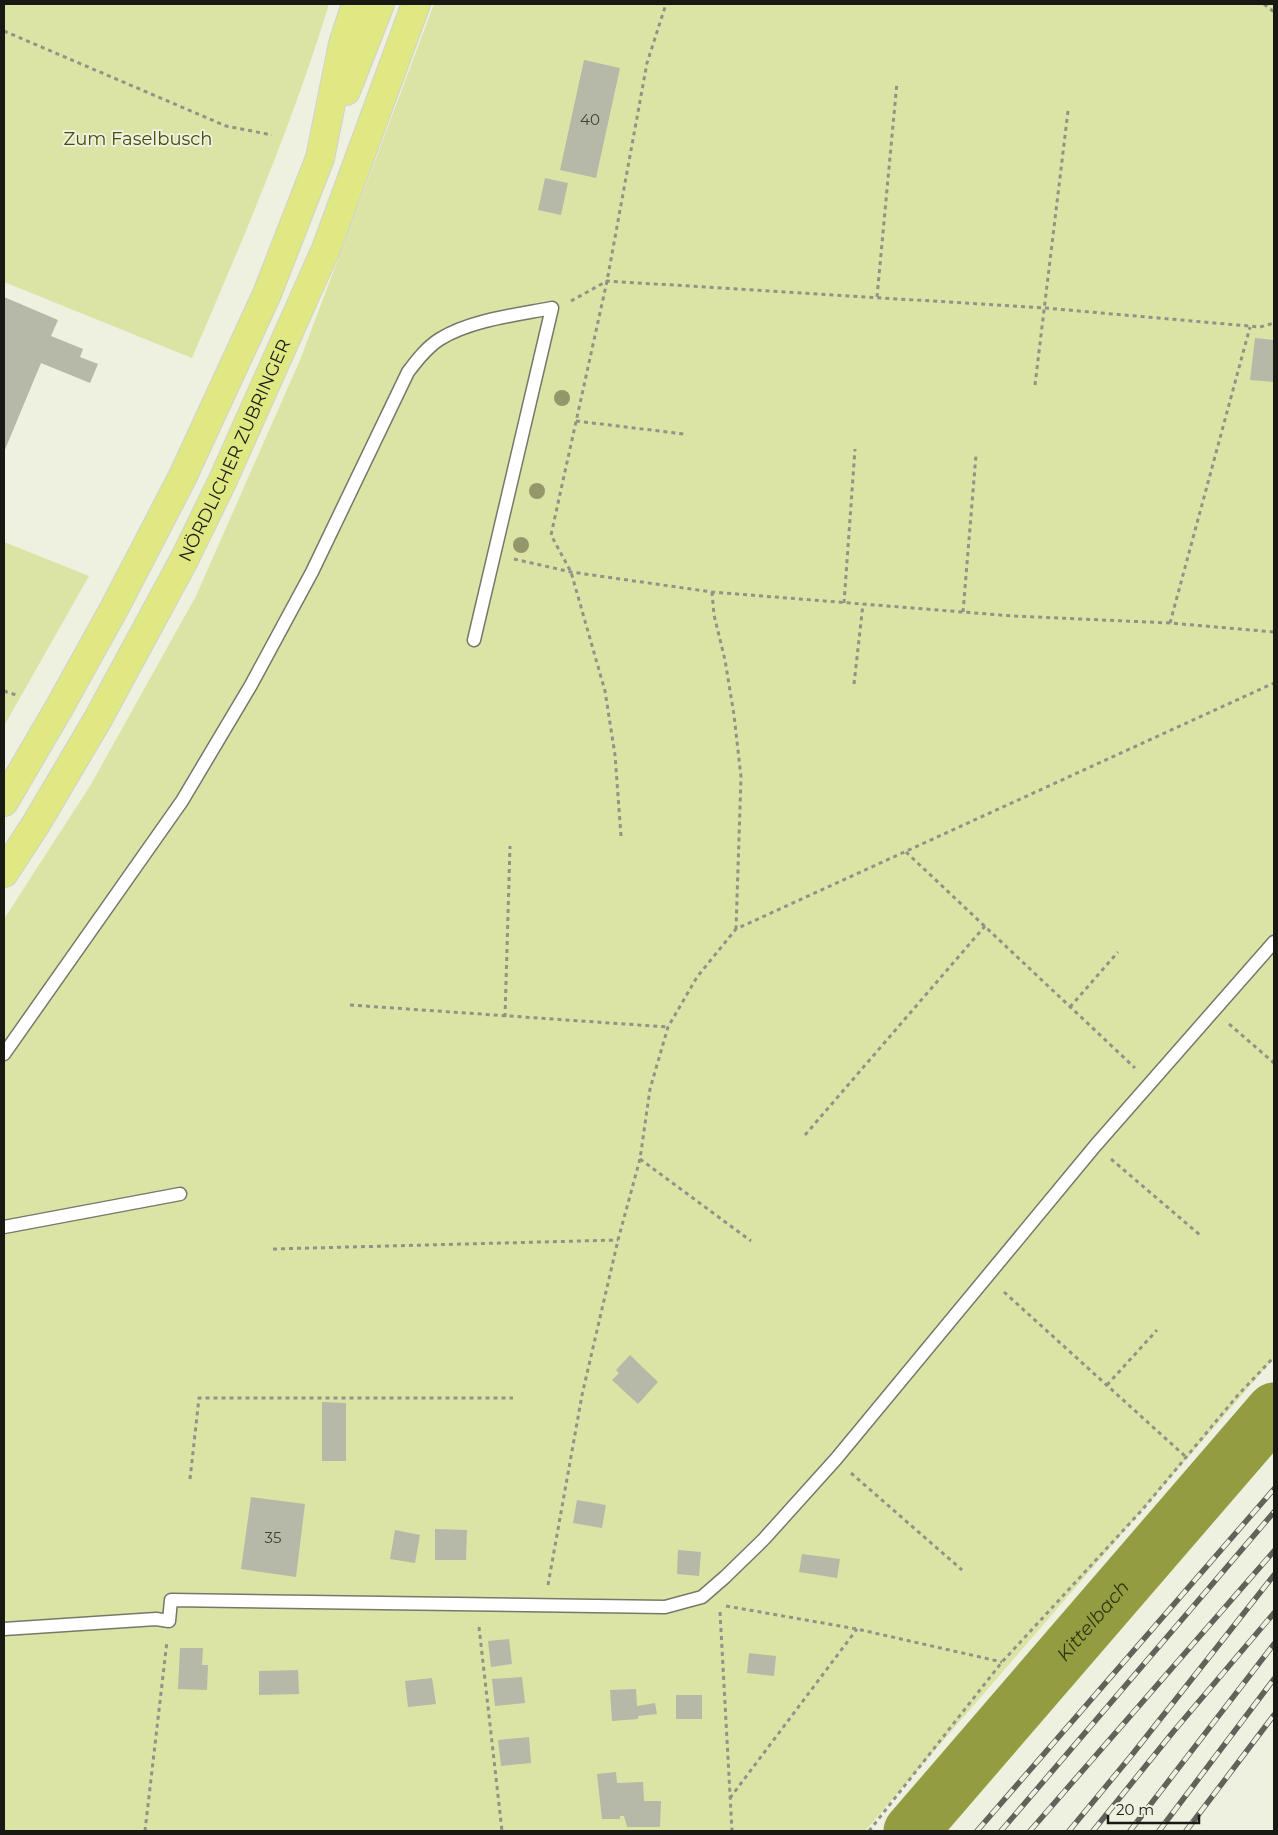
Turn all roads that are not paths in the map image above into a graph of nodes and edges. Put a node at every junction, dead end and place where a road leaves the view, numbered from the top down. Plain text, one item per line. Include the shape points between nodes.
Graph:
1 (356, 4) edge
2 (380, 4) edge
3 (416, 4) edge
4 (320, 158) junction
5 (474, 640) dead end
6 (4, 802) edge
7 (4, 873) edge
8 (1274, 942) edge
9 (4, 1054) edge
10 (180, 1194) dead end
11 (4, 1227) edge
12 (4, 1628) edge

1 - 4 main road, NÖRDLICHER ZUBRINGER via 343,44
2 - 4 main road
3 - 7 main road, NÖRDLICHER ZUBRINGER via 326,249 223,480 184,560 98,719
4 - 6 main road, NÖRDLICHER ZUBRINGER via 266,294 182,478 115,607
5 - 9 lane via 552,308 479,322 440,338 424,351 408,372 312,572 182,802
8 - 12 lane via 1095,1146 836,1459 764,1539 702,1597 665,1607 171,1600 169,1621
10 - 11 lane

